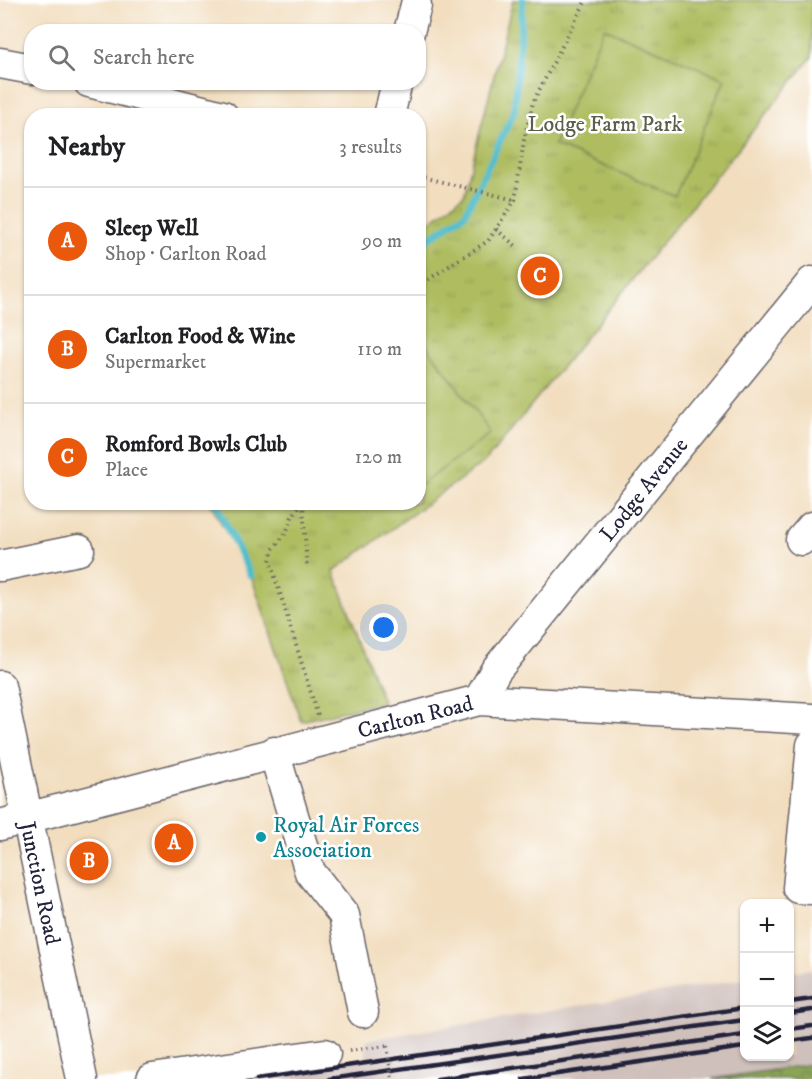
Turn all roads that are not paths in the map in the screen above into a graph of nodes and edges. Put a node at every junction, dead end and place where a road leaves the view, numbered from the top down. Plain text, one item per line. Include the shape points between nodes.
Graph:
1 (0, 63) edge
2 (24, 68) edge
3 (121, 90) edge
4 (395, 90) edge
5 (191, 108) edge
6 (391, 108) edge
7 (812, 282) edge
8 (79, 550) dead end
9 (0, 566) edge
10 (0, 686) edge
11 (479, 700) junction
12 (812, 719) edge
13 (812, 745) edge
14 (274, 752) junction
15 (14, 821) edge
16 (812, 889) edge
17 (363, 1012) dead end
18 (326, 1054) road end
19 (82, 1079) edge
20 (152, 1079) edge

1 - 2 street
3 - 5 street
4 - 6 street
7 - 11 street, Lodge Avenue via 496,670
8 - 9 street
10 - 15 street, Junction Road
11 - 12 street, Carlton Road
11 - 14 street, Carlton Road
13 - 16 street via 798,888
14 - 15 street, Carlton Road
14 - 17 street via 310,872 344,915
15 - 19 street, Junction Road
18 - 20 street

